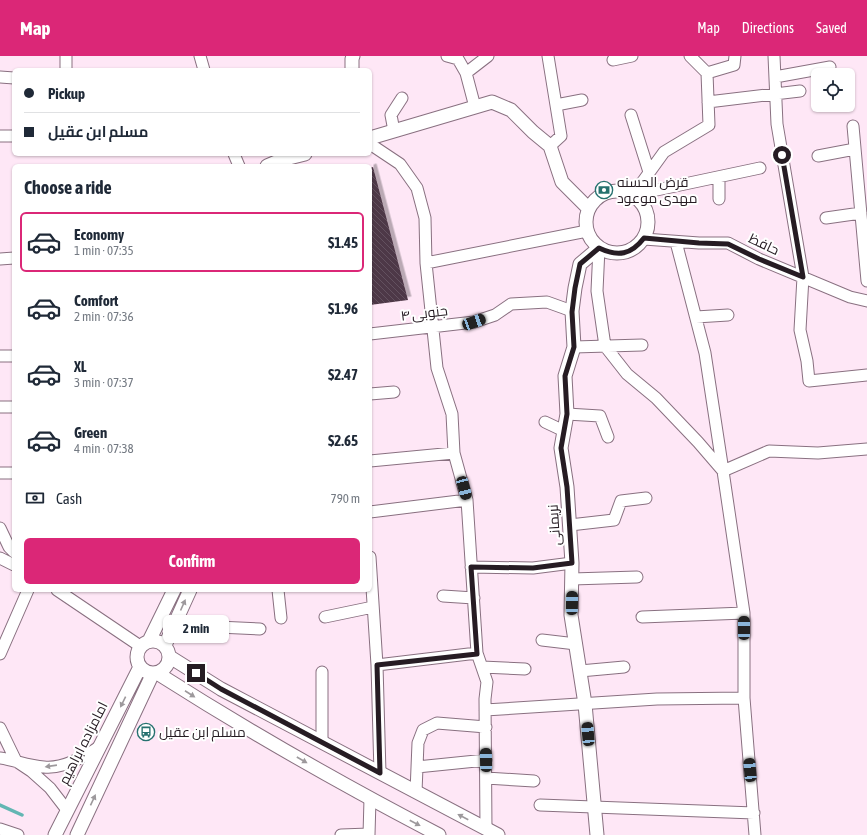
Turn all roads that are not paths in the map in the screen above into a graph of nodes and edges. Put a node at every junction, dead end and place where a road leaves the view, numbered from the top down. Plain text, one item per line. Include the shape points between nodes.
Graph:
1 (66, 56) edge
2 (200, 56) edge
3 (353, 56) edge
4 (446, 56) edge
5 (488, 56) edge
6 (548, 56) edge
7 (632, 56) edge
8 (690, 56) edge
9 (735, 56) edge
10 (774, 56) edge
11 (613, 60) dead end
12 (830, 67) dead end
13 (66, 68) edge
14 (203, 68) edge
15 (352, 68) edge
16 (707, 72) junction
17 (466, 73) junction
18 (0, 77) edge
19 (775, 77) junction
20 (12, 78) edge
21 (800, 92) dead end
22 (776, 94) junction
23 (402, 98) dead end
24 (582, 100) dead end
25 (708, 102) junction
26 (556, 105) junction
27 (475, 107) junction
28 (631, 115) dead end
29 (853, 126) dead end
30 (394, 131) junction
31 (0, 136) edge
32 (12, 136) edge
33 (372, 137) edge
34 (372, 145) edge
35 (550, 146) junction
36 (855, 149) junction
37 (297, 156) edge
38 (818, 156) dead end
39 (272, 164) edge
40 (760, 168) dead end
41 (649, 172) junction
42 (719, 177) junction
43 (633, 195) junction
44 (719, 199) dead end
45 (589, 209) junction
46 (861, 212) junction
47 (826, 218) dead end
48 (587, 231) junction
49 (644, 238) junction
50 (676, 242) junction
51 (599, 248) junction
52 (12, 258) edge
53 (0, 259) edge
54 (426, 263) junction
55 (803, 277) junction
56 (867, 281) edge
57 (867, 300) edge
58 (572, 312) junction
59 (728, 316) dead end
60 (696, 317) junction
61 (433, 327) junction
62 (372, 334) edge
63 (642, 344) dead end
64 (605, 346) junction
65 (574, 347) junction
66 (0, 356) edge
67 (12, 356) edge
68 (867, 375) edge
69 (394, 392) dead end
70 (372, 394) edge
71 (0, 407) edge
72 (12, 407) edge
73 (567, 414) junction
74 (545, 422) dead end
75 (564, 431) junction
76 (608, 437) dead end
77 (867, 449) edge
78 (454, 453) junction
79 (372, 461) edge
80 (723, 471) junction
81 (0, 473) edge
82 (12, 473) edge
83 (646, 498) dead end
84 (467, 500) junction
85 (372, 512) edge
86 (570, 525) junction
87 (0, 528) edge
88 (12, 550) edge
89 (0, 558) edge
90 (572, 563) junction
91 (12, 564) edge
92 (471, 567) junction
93 (637, 577) dead end
94 (572, 579) junction
95 (372, 590) edge
96 (27, 592) edge
97 (60, 592) edge
98 (173, 592) edge
99 (189, 592) edge
100 (278, 592) edge
101 (443, 596) dead end
102 (474, 598) junction
103 (373, 607) junction
104 (744, 613) junction
105 (325, 617) dead end
106 (642, 617) dead end
107 (281, 618) dead end
108 (174, 625) junction
109 (260, 629) dead end
110 (542, 640) dead end
111 (145, 644) junction
112 (576, 644) junction
113 (165, 645) junction
114 (0, 654) edge
115 (477, 654) junction
116 (170, 657) junction
117 (377, 665) junction
118 (140, 666) junction
119 (482, 667) junction
120 (624, 667) dead end
121 (525, 669) dead end
122 (580, 671) junction
123 (322, 672) dead end
124 (155, 673) junction
125 (221, 689) junction
126 (744, 698) junction
127 (585, 704) junction
128 (211, 707) junction
129 (485, 710) junction
130 (486, 727) junction
131 (0, 728) edge
132 (322, 742) junction
133 (100, 747) junction
134 (0, 758) edge
135 (486, 760) junction
136 (16, 761) junction
137 (417, 767) junction
138 (380, 773) junction
139 (486, 778) junction
140 (534, 781) dead end
141 (416, 792) junction
142 (370, 799) junction
143 (540, 805) dead end
144 (594, 807) junction
145 (67, 810) junction
146 (754, 813) junction
147 (0, 829) edge
148 (486, 829) junction
149 (18, 835) edge
150 (55, 835) edge
151 (77, 835) edge
152 (341, 835) edge
153 (369, 835) edge
154 (439, 835) edge
155 (498, 835) edge
156 (597, 835) edge
157 (755, 835) edge

1 - 13 street
2 - 14 street
3 - 15 street
4 - 17 street via 458,59
5 - 17 street
6 - 26 street
7 - 11 street
8 - 16 street
9 - 16 street via 734,65
10 - 19 street
12 - 19 street
16 - 25 street
17 - 27 street
18 - 20 street
19 - 22 street
21 - 22 street
22 - 25 street
22 - 55 street via 777,124
23 - 30 street via 391,115
24 - 26 street
25 - 41 street via 709,125 664,152
26 - 35 street via 561,136
27 - 30 street
27 - 35 street via 492,102 511,110
28 - 41 street
29 - 36 street
30 - 33 street
31 - 32 street
34 - 54 street via 400,164 417,188 425,218
35 - 45 street via 562,182
36 - 38 street
36 - 46 street
37 - 39 street
40 - 42 street
41 - 43 street
42 - 43 street
42 - 44 street
43 - 45 street via 614,191 604,194 595,200
43 - 49 street via 641,201 649,219
45 - 48 street
46 - 47 street
46 - 56 street
48 - 51 street
48 - 54 street
49 - 50 street, حافظ
49 - 51 street via 638,246 620,254 609,253
50 - 55 street, حافظ via 728,244
50 - 60 street
51 - 58 street, نریمانی via 580,264
51 - 64 street via 597,291
52 - 53 street
54 - 61 street
55 - 57 street, حافظ via 850,297
55 - 68 street via 800,330 809,381
58 - 61 street, ۴ جنوبی via 548,302 511,304 495,315 474,322
58 - 65 street, نریمانی
59 - 60 street
60 - 80 street via 705,353
61 - 62 street, ۴ جنوبی
61 - 78 street via 437,368 452,414
63 - 64 street
64 - 65 street
64 - 80 street via 627,374 656,398
65 - 73 street, نریمانی via 565,376
66 - 67 street
69 - 70 street
71 - 72 street
73 - 75 street, نریمانی
73 - 76 street via 600,416
74 - 75 street
75 - 86 street, نریمانی via 561,448
77 - 80 street via 818,453 769,451
78 - 79 street
78 - 84 street
80 - 104 street
81 - 82 street
83 - 86 street via 621,501 614,520
84 - 85 street
84 - 92 street
86 - 90 street, نریمانی
87 - 88 street
89 - 91 street
90 - 92 street via 533,568
90 - 94 street, نریمانی
92 - 102 street
93 - 94 street
94 - 112 street, نریمانی via 572,615
95 - 103 street
96 - 114 street
97 - 111 street
98 - 111 street
108 -> 99 street
100 - 107 street
101 - 102 street
102 - 115 street
103 - 105 street
103 - 117 street
104 - 106 street
104 - 126 street
108 - 109 street
108 - 113 street
110 - 112 street
111 - 113 street via 157,641
111 - 118 street via 137,653
112 - 122 street, نریمانی
113 - 116 street
115 - 117 street
115 - 119 street
116 - 124 street via 163,670
116 - 125 street
117 - 138 street
118 - 124 street
118 -> 133 street, امامزاده ابراهیم
119 - 121 street
119 - 129 street via 487,682
120 - 122 street
122 - 127 street, نریمانی
123 - 132 street
124 -> 128 street
151 -> 124 street
125 - 128 street
125 - 132 street
126 - 127 street via 657,699
126 - 146 street
127 - 129 street
127 - 144 street, نریمانی
128 -> 142 street
129 - 130 street
130 - 135 street
130 - 137 street via 437,723 423,730 418,743
131 - 136 street
132 - 138 street
133 -> 136 street via 67,764 44,767
133 - 145 street, امامزاده ابراهیم
134 - 136 street
135 - 137 street
135 - 139 street
136 - 145 street via 50,788
137 - 141 street
138 - 141 street
139 - 140 street
139 - 148 street
148 -> 141 street
142 - 153 street
142 -> 154 street
143 - 144 street
144 - 146 street
144 - 156 street, نریمانی
145 - 150 street, امامزاده ابراهیم
146 - 157 street
147 - 149 street
148 - 155 street
152 - 153 street

